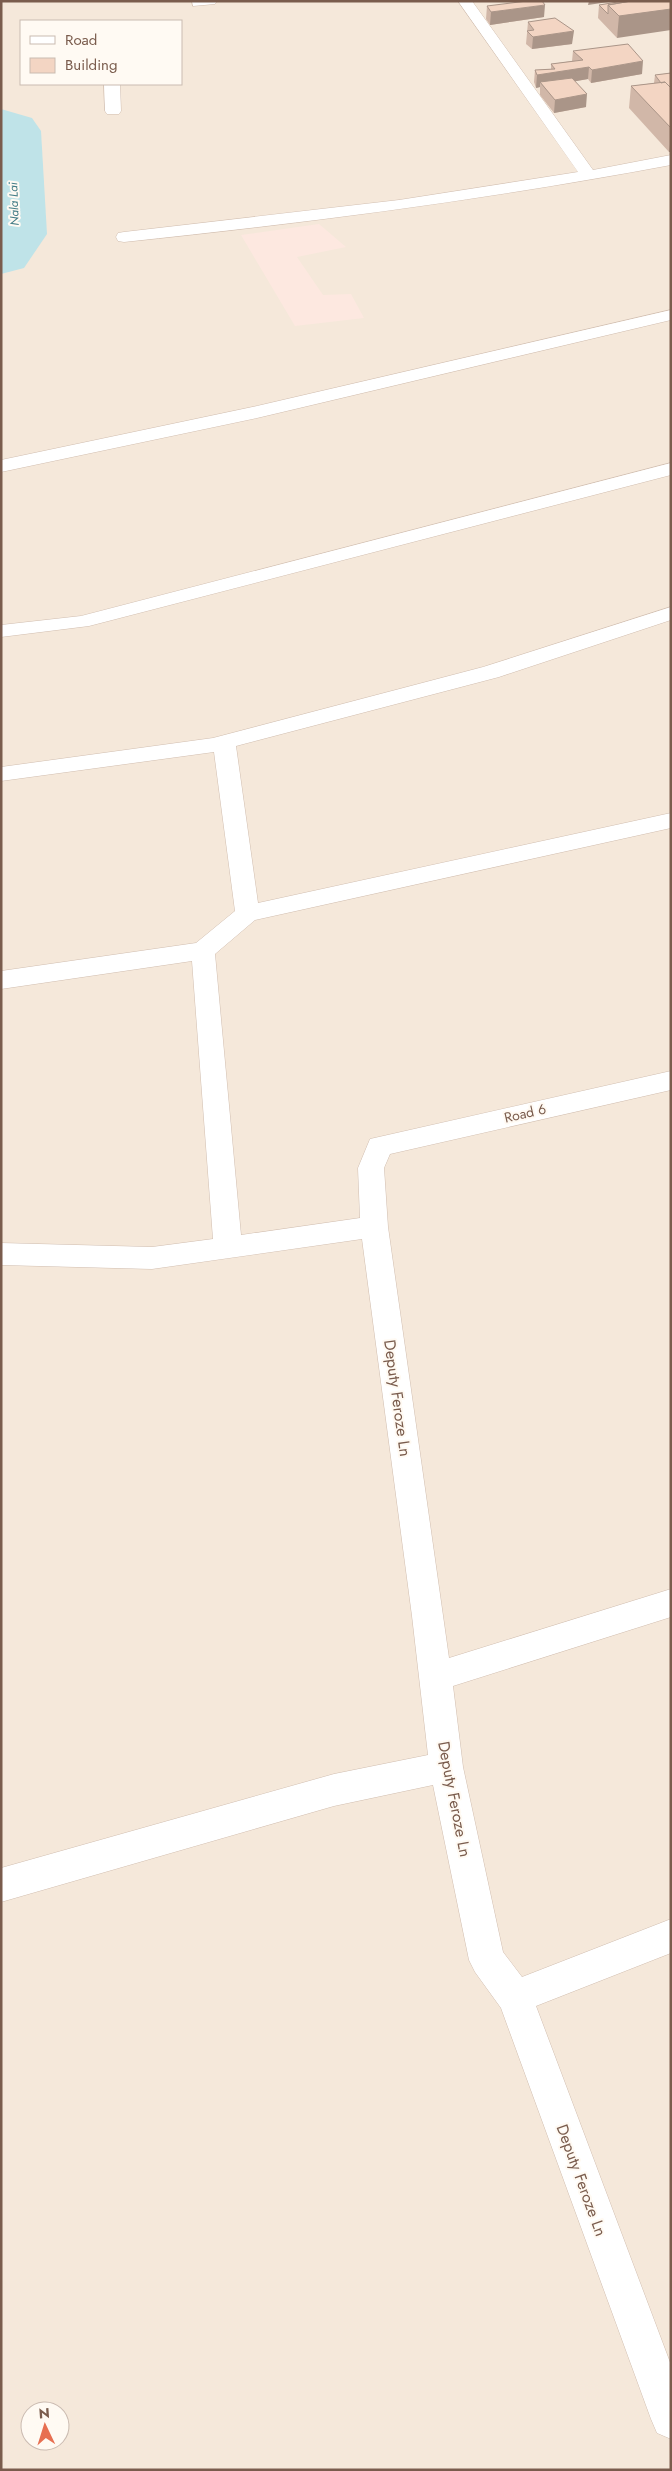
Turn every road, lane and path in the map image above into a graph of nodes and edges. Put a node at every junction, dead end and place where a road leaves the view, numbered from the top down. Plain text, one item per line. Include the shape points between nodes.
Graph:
1 (465, 1) edge
2 (112, 85) edge
3 (113, 111) dead end
4 (671, 160) edge
5 (590, 176) junction
6 (124, 237) dead end
7 (671, 315) edge
8 (1, 466) edge
9 (671, 469) edge
10 (671, 613) edge
11 (1, 631) edge
12 (224, 742) junction
13 (1, 774) edge
14 (671, 820) edge
15 (247, 914) junction
16 (203, 951) junction
17 (1, 980) edge
18 (671, 1080) edge
19 (379, 1146) joint
20 (374, 1227) junction
21 (228, 1248) junction
22 (1, 1254) edge
23 (671, 1604) edge
24 (436, 1677) junction
25 (446, 1767) junction
26 (1, 1885) edge
27 (671, 1936) edge
28 (515, 1996) junction
29 (671, 2419) edge

1 - 5 street
2 - 3 street
4 - 5 street
5 - 6 street via 261,223
7 - 8 street via 257,412
9 - 11 street via 82,622
10 - 12 street via 491,672
12 - 13 street
12 - 15 street
14 - 15 street
15 - 16 street
16 - 17 street
16 - 21 street
18 - 19 street, Road 6
19 - 20 street, Deputy Feroze Ln via 371,1168
20 - 21 street
20 - 24 street, Deputy Feroze Ln
21 - 22 street via 152,1258
23 - 24 street
24 - 25 street, Deputy Feroze Ln
25 - 26 street via 334,1790
25 - 28 street, Deputy Feroze Ln via 487,1960
27 - 28 street
28 - 29 street, Deputy Feroze Ln

